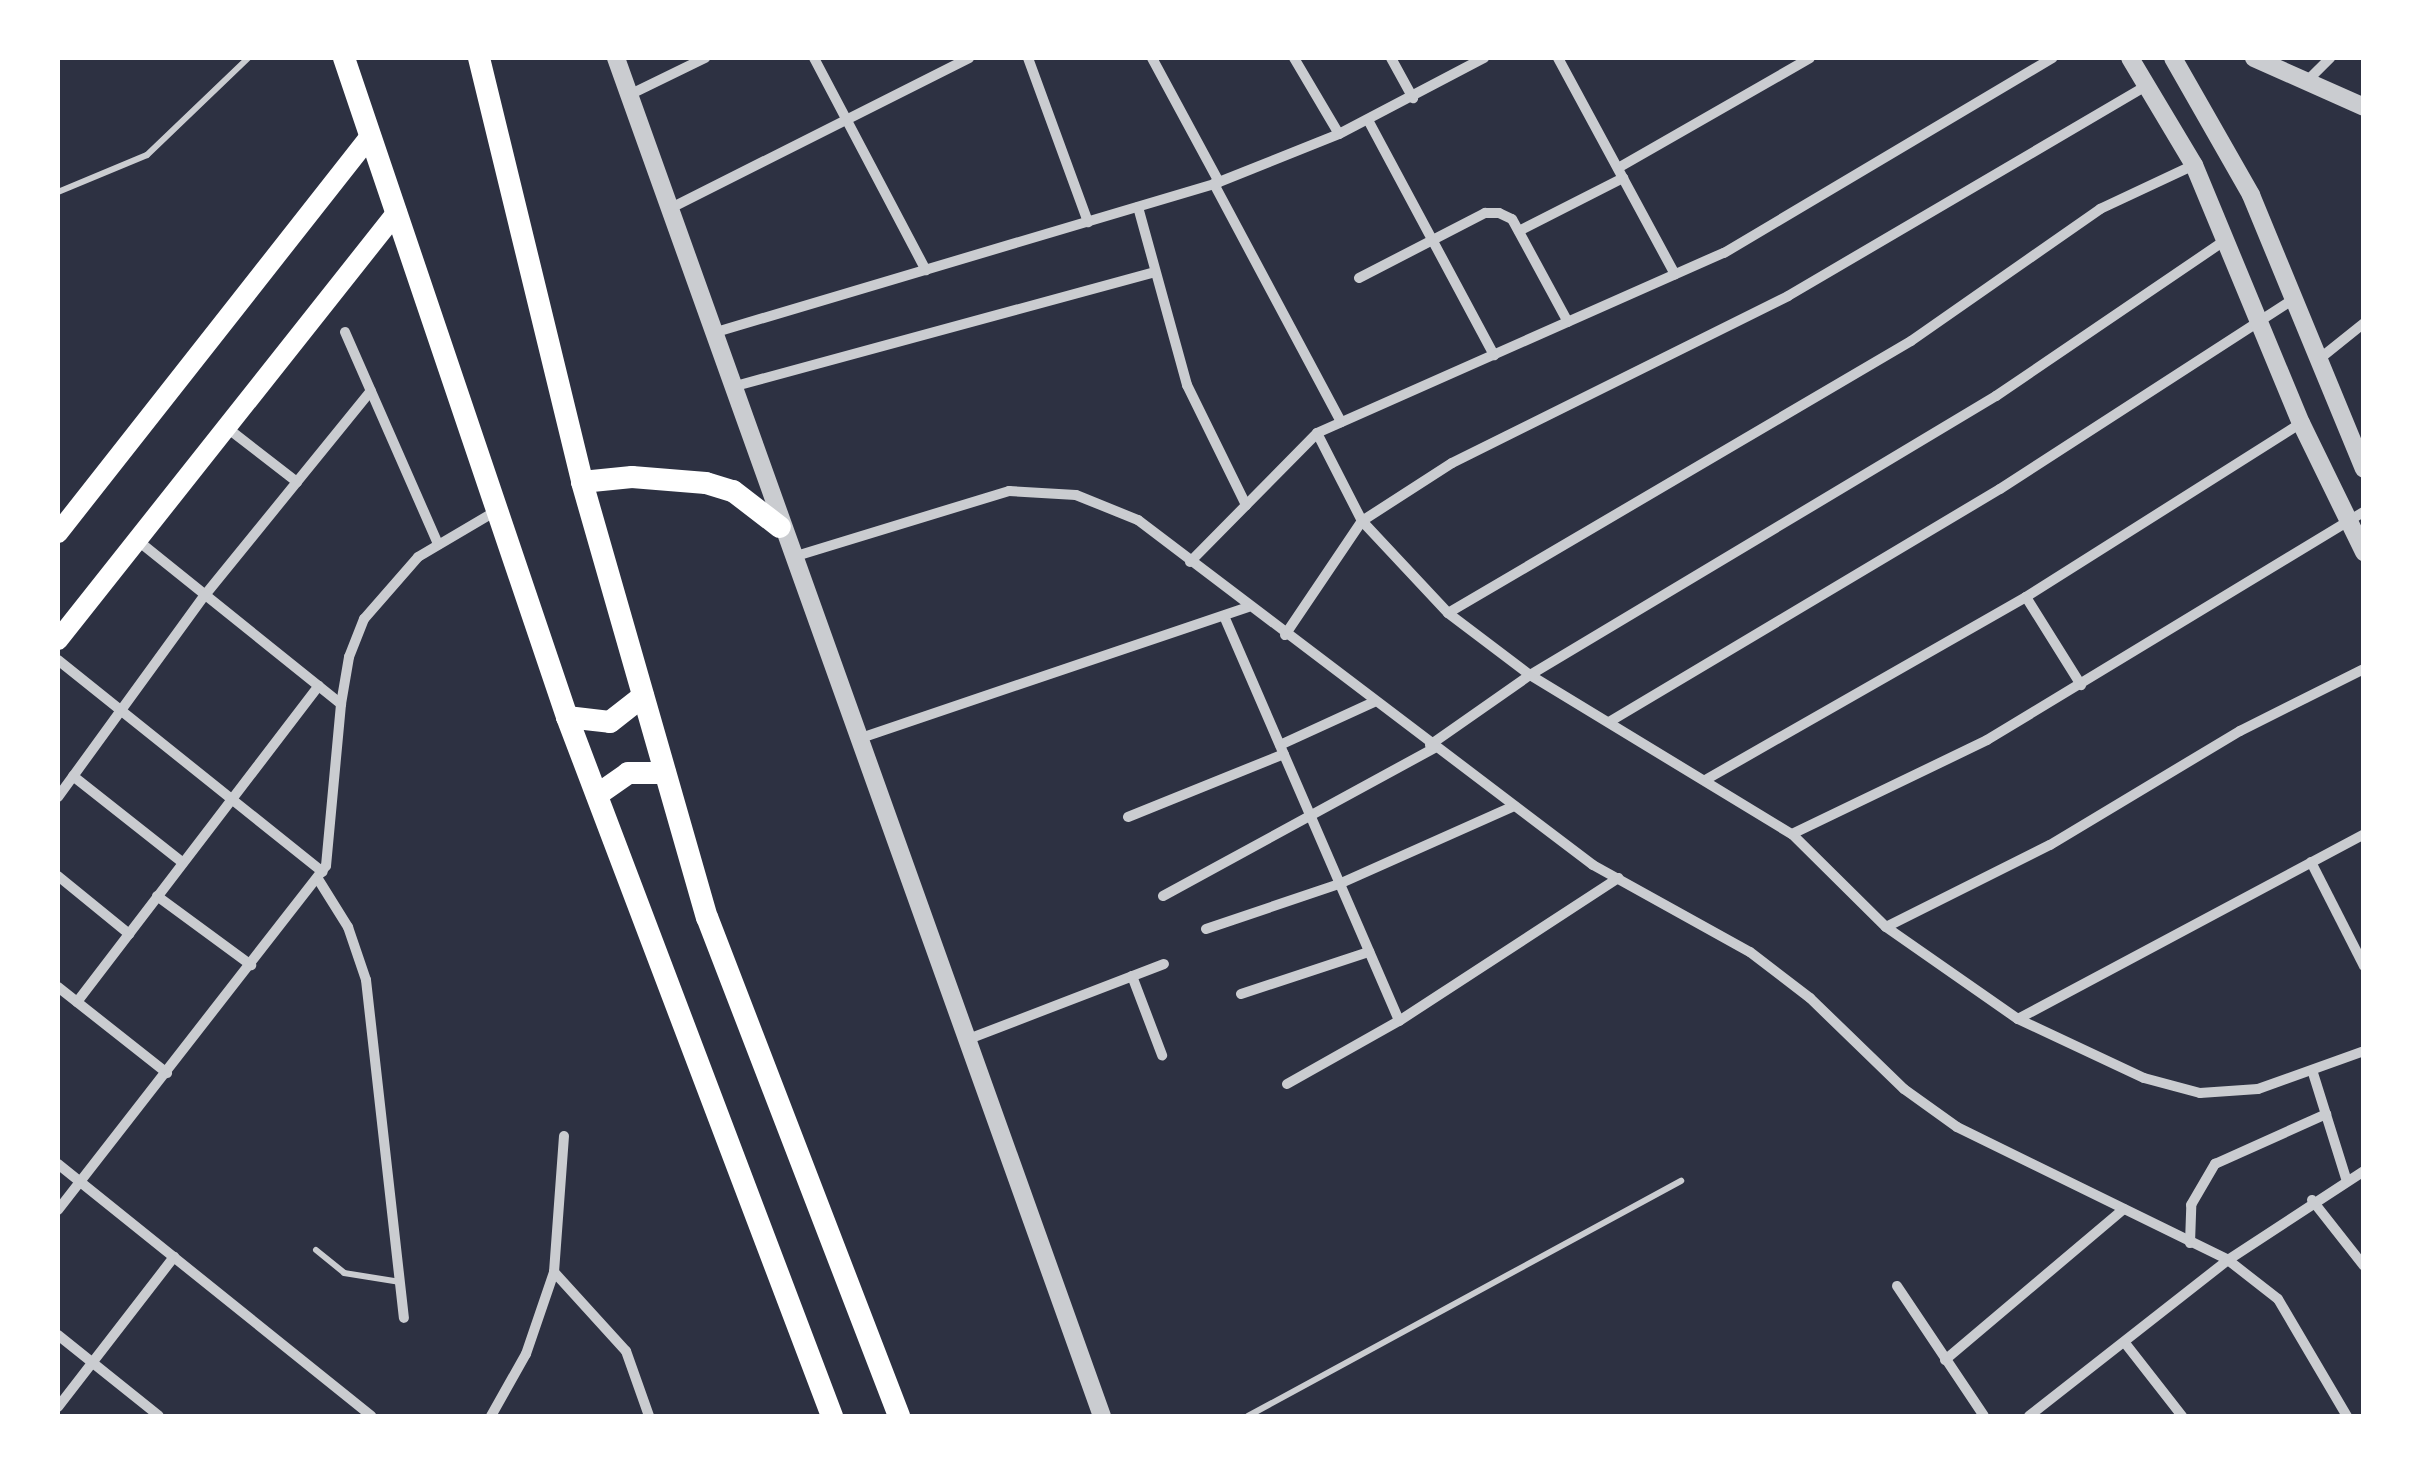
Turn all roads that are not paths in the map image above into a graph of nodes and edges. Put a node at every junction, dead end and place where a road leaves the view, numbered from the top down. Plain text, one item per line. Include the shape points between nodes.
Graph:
1 (248, 58) edge
2 (344, 58) edge
3 (478, 58) edge
4 (616, 58) edge
5 (705, 58) edge
6 (814, 58) edge
7 (969, 58) edge
8 (1028, 58) edge
9 (1152, 58) edge
10 (1294, 58) edge
11 (1391, 58) edge
12 (1484, 58) edge
13 (1558, 58) edge
14 (1810, 58) edge
15 (2052, 58) edge
16 (2130, 58) edge
17 (2173, 58) edge
18 (2254, 58) edge
19 (2330, 58) edge
20 (2306, 81) junction
21 (2148, 85) junction
22 (629, 94) junction
23 (1412, 98) junction
24 (2364, 107) edge
25 (1368, 120) junction
26 (849, 121) junction
27 (1339, 134) junction
28 (371, 135) junction
29 (2194, 164) junction
30 (1621, 173) junction
31 (1216, 183) junction
32 (58, 192) edge
33 (1138, 207) junction
34 (668, 210) junction
35 (397, 212) junction
36 (1088, 222) junction
37 (1519, 231) junction
38 (2228, 238) junction
39 (1433, 240) junction
40 (926, 270) junction
41 (1155, 272) junction
42 (1674, 274) junction
43 (1359, 278) dead end
44 (2292, 300) junction
45 (2261, 321) junction
46 (1568, 322) junction
47 (2364, 322) edge
48 (345, 332) dead end
49 (712, 334) junction
50 (1494, 355) junction
51 (2316, 361) junction
52 (731, 387) junction
53 (370, 391) junction
54 (1341, 422) junction
55 (2301, 423) junction
56 (226, 427) junction
57 (1317, 433) junction
58 (2364, 469) edge
59 (296, 482) junction
60 (582, 482) junction
61 (1246, 505) junction
62 (497, 510) junction
63 (2356, 517) edge
64 (1362, 521) junction
65 (780, 528) junction
66 (58, 533) edge
67 (137, 540) junction
68 (438, 544) junction
69 (2364, 552) edge
70 (792, 558) junction
71 (1190, 562) junction
72 (205, 594) junction
73 (2026, 597) junction
74 (1248, 607) junction
75 (1448, 613) junction
76 (1224, 616) junction
77 (1284, 635) junction
78 (58, 640) edge
79 (58, 660) edge
80 (2364, 670) edge
81 (1530, 674) junction
82 (2081, 685) junction
83 (319, 686) junction
84 (643, 696) junction
85 (1374, 702) junction
86 (341, 704) junction
87 (121, 711) junction
88 (567, 717) junction
89 (1608, 722) junction
90 (857, 740) junction
91 (1432, 746) junction
92 (1282, 750) junction
93 (665, 772) junction
94 (73, 776) junction
95 (1707, 780) junction
96 (596, 795) junction
97 (58, 797) edge
98 (232, 800) junction
99 (1514, 806) junction
100 (1128, 816) dead end
101 (1310, 816) junction
102 (1792, 834) junction
103 (2364, 834) edge
104 (2312, 862) junction
105 (183, 863) junction
106 (58, 876) edge
107 (320, 876) junction
108 (1618, 878) junction
109 (1340, 884) junction
110 (158, 896) junction
111 (1163, 896) dead end
112 (1886, 927) junction
113 (1206, 929) dead end
114 (129, 934) junction
115 (1369, 952) junction
116 (1164, 964) dead end
117 (251, 965) junction
118 (2364, 966) edge
119 (1132, 976) junction
120 (58, 987) edge
121 (1241, 994) dead end
122 (77, 1002) junction
123 (2018, 1020) junction
124 (1399, 1021) junction
125 (966, 1040) junction
126 (2364, 1051) edge
127 (1162, 1055) dead end
128 (166, 1073) junction
129 (2313, 1073) junction
130 (1287, 1084) dead end
131 (2326, 1114) junction
132 (564, 1136) dead end
133 (58, 1164) edge
134 (2364, 1171) edge
135 (2346, 1178) junction
136 (1681, 1181) dead end
137 (80, 1182) junction
138 (2312, 1200) junction
139 (2124, 1209) junction
140 (58, 1210) edge
141 (2190, 1243) junction
142 (316, 1250) dead end
143 (174, 1257) junction
144 (2228, 1260) junction
145 (2364, 1266) edge
146 (554, 1272) junction
147 (400, 1282) junction
148 (1897, 1286) dead end
149 (404, 1318) dead end
150 (58, 1335) edge
151 (2125, 1342) junction
152 (1944, 1360) junction
153 (92, 1362) junction
154 (58, 1407) edge
155 (159, 1416) edge
156 (371, 1416) edge
157 (491, 1416) edge
158 (649, 1416) edge
159 (832, 1416) edge
160 (899, 1416) edge
161 (1102, 1416) edge
162 (1248, 1416) edge
163 (1984, 1416) edge
164 (2029, 1416) edge
165 (2182, 1416) edge
166 (2347, 1416) edge

1 - 32 lane via 147,155
2 - 28 main road
3 - 60 main road
4 - 22 street
5 - 22 street
6 - 26 street
7 - 26 street
8 - 36 street
9 - 31 street
10 - 27 street
11 - 23 street
12 - 23 street
13 - 30 street
14 - 30 street
15 - 42 street via 1773,228
16 - 21 street
17 - 44 street via 2251,195
18 - 20 street
19 - 20 street
20 - 24 street
21 - 29 street
21 - 64 street via 1788,296 1544,412
22 - 34 street
23 - 25 street
25 - 27 street
25 - 39 street
26 - 34 street
26 - 40 street
27 - 31 street
28 - 35 main road
28 - 66 main road
29 - 38 street
29 - 75 street via 2100,210 1911,341
30 - 37 street
30 - 42 street
31 - 33 street
31 - 54 street
33 - 36 street
33 - 41 street
34 - 49 street
35 - 56 main road
35 - 62 main road
36 - 40 street
37 - 39 street via 1512,219 1485,213
37 - 46 street
38 - 45 street
38 - 81 street via 1996,396
39 - 43 street
39 - 50 street
40 - 49 street
41 - 52 street
41 - 61 street via 1187,385
42 - 46 street
44 - 45 street
44 - 51 street
45 - 55 street
45 - 89 street via 2000,489
46 - 50 street
47 - 51 street
48 - 53 street
49 - 52 street
50 - 54 street
51 - 58 street
52 - 65 street
53 - 59 street
53 - 68 street
54 - 57 street
55 - 63 street
55 - 73 street
56 - 59 street
56 - 67 main road
57 - 61 street
57 - 64 street
59 - 72 street
60 - 65 main road via 632,477 706,483 733,491
60 - 84 main road
61 - 71 street
62 - 68 street
62 - 88 main road
63 - 69 street
63 - 82 street
64 - 75 street
64 - 77 street
65 - 70 street
67 - 72 street
67 - 78 main road
68 - 86 street via 388,586 364,620 348,657
70 - 71 street via 1009,491 1091,502 1138,520
70 - 90 street
71 - 74 street
72 - 83 street
72 - 87 street
73 - 82 street
73 - 95 street
74 - 76 street
74 - 77 street
75 - 81 street
76 - 90 street
76 - 92 street
77 - 85 street
79 - 87 street
80 - 112 street via 2240,731 2050,845
81 - 89 street
81 - 91 street
82 - 102 street via 1906,782
83 - 86 street
83 - 98 street
84 - 88 main road via 610,722
84 - 93 main road
85 - 91 street
85 - 92 street
86 - 107 street via 333,834
87 - 94 street
87 - 98 street
88 - 96 main road
89 - 95 street
90 - 125 street
91 - 99 street
91 - 101 street
92 - 100 street
92 - 101 street
93 - 96 main road via 628,772
93 - 160 main road via 706,917
94 - 97 street
94 - 105 street
95 - 102 street
96 - 159 main road
98 - 105 street
98 - 107 street
99 - 108 street
99 - 109 street
101 - 109 street
101 - 111 street
102 - 112 street
103 - 104 street
104 - 118 street
104 - 123 street
105 - 110 street
106 - 114 street
107 - 117 street
107 - 147 street via 366,980
108 - 124 street
108 - 139 street via 1750,952 1956,1127
109 - 113 street
109 - 115 street
110 - 114 street
110 - 117 street
112 - 123 street
114 - 122 street
115 - 121 street
115 - 124 street
116 - 119 street
117 - 128 street
119 - 125 street
119 - 127 street
120 - 122 street
122 - 128 street
123 - 129 street via 2144,1078 2200,1093 2258,1089
124 - 130 street
125 - 161 street
126 - 129 street
128 - 137 street
129 - 131 street
131 - 135 street
131 - 141 street via 2215,1164 2191,1205
132 - 146 street
133 - 137 street
134 - 135 street
135 - 138 street
136 - 162 lane
137 - 140 street
137 - 143 street
138 - 144 street
138 - 145 street
139 - 141 street
139 - 152 street
141 - 144 street
142 - 147 lane via 344,1273
143 - 153 street
143 - 156 street
144 - 151 street
144 - 166 street via 2278,1300
146 - 157 street via 526,1354
146 - 158 street via 626,1351
147 - 149 street
148 - 152 street
150 - 153 street
151 - 164 street
151 - 165 street
152 - 163 street
153 - 154 street
153 - 155 street

